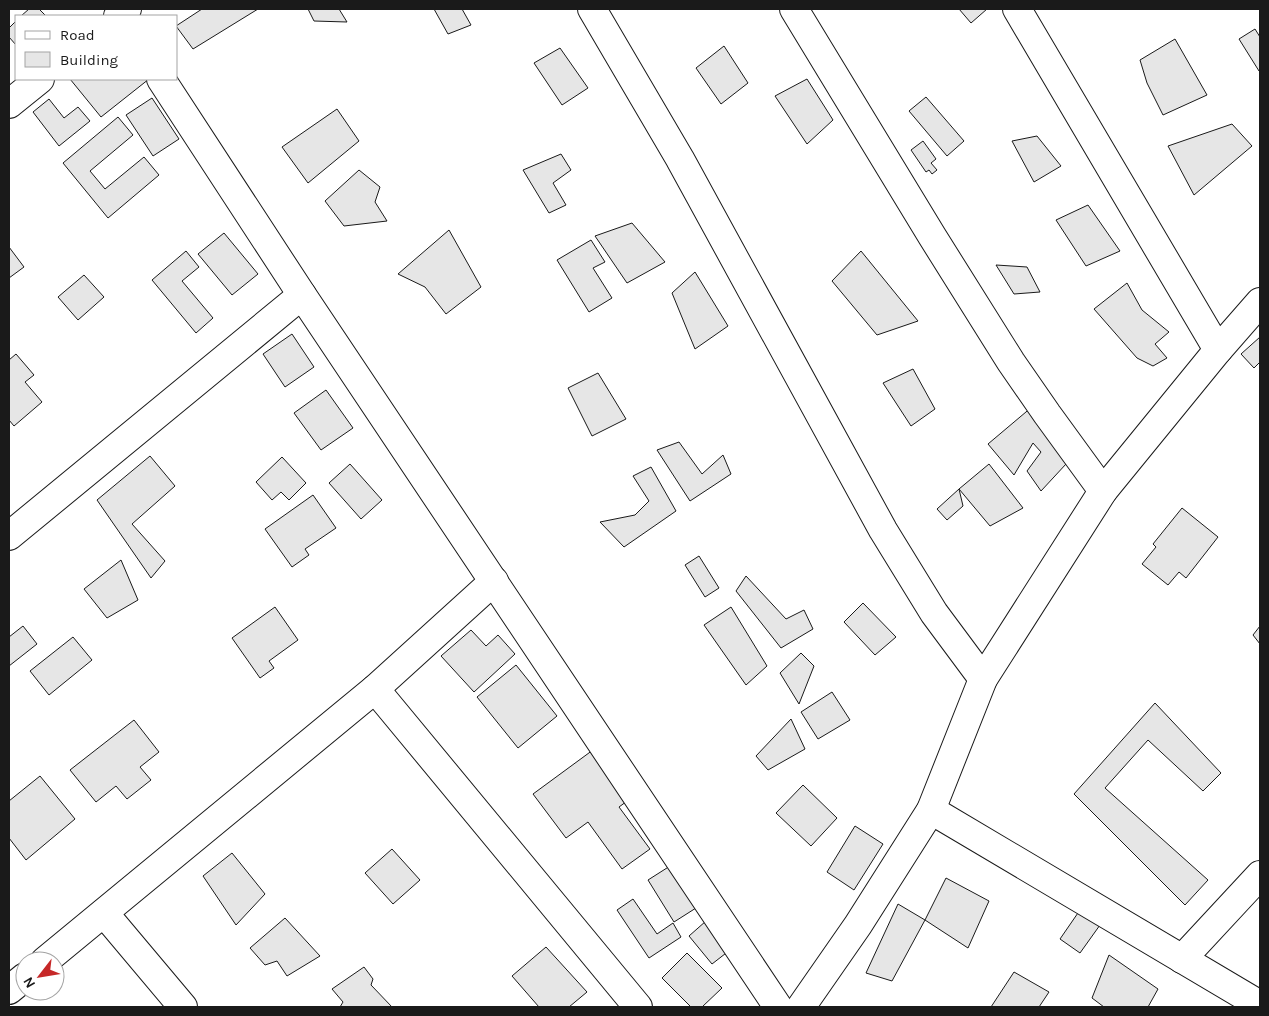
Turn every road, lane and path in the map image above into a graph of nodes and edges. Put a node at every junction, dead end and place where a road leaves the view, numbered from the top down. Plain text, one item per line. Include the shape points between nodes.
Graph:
1 (592, 9) edge
2 (794, 9) edge
3 (1017, 9) edge
4 (39, 80) edge
5 (162, 80) edge
6 (9, 104) edge
7 (302, 295) junction
8 (1260, 302) edge
9 (1218, 350) junction
10 (1103, 491) junction
11 (9, 536) edge
12 (494, 581) junction
13 (983, 680) junction
14 (375, 689) junction
15 (931, 810) junction
16 (1260, 874) edge
17 (104, 913) junction
18 (57, 951) edge
19 (1182, 959) junction
20 (1260, 1004) edge
21 (183, 1007) edge
22 (638, 1007) edge
23 (778, 1007) edge
24 (801, 1007) edge

1 - 13 street via 680,159 883,530 934,613
2 - 10 street via 1011,362
3 - 9 street
4 - 6 street
5 - 7 street
7 - 11 street
7 - 12 street
8 - 9 street
9 - 10 street
10 - 13 street
12 - 14 street
12 - 23 street
13 - 15 street
14 - 17 street
14 - 22 street
15 - 19 street
15 - 24 street
16 - 19 street
17 - 18 street
17 - 21 street
19 - 20 street

